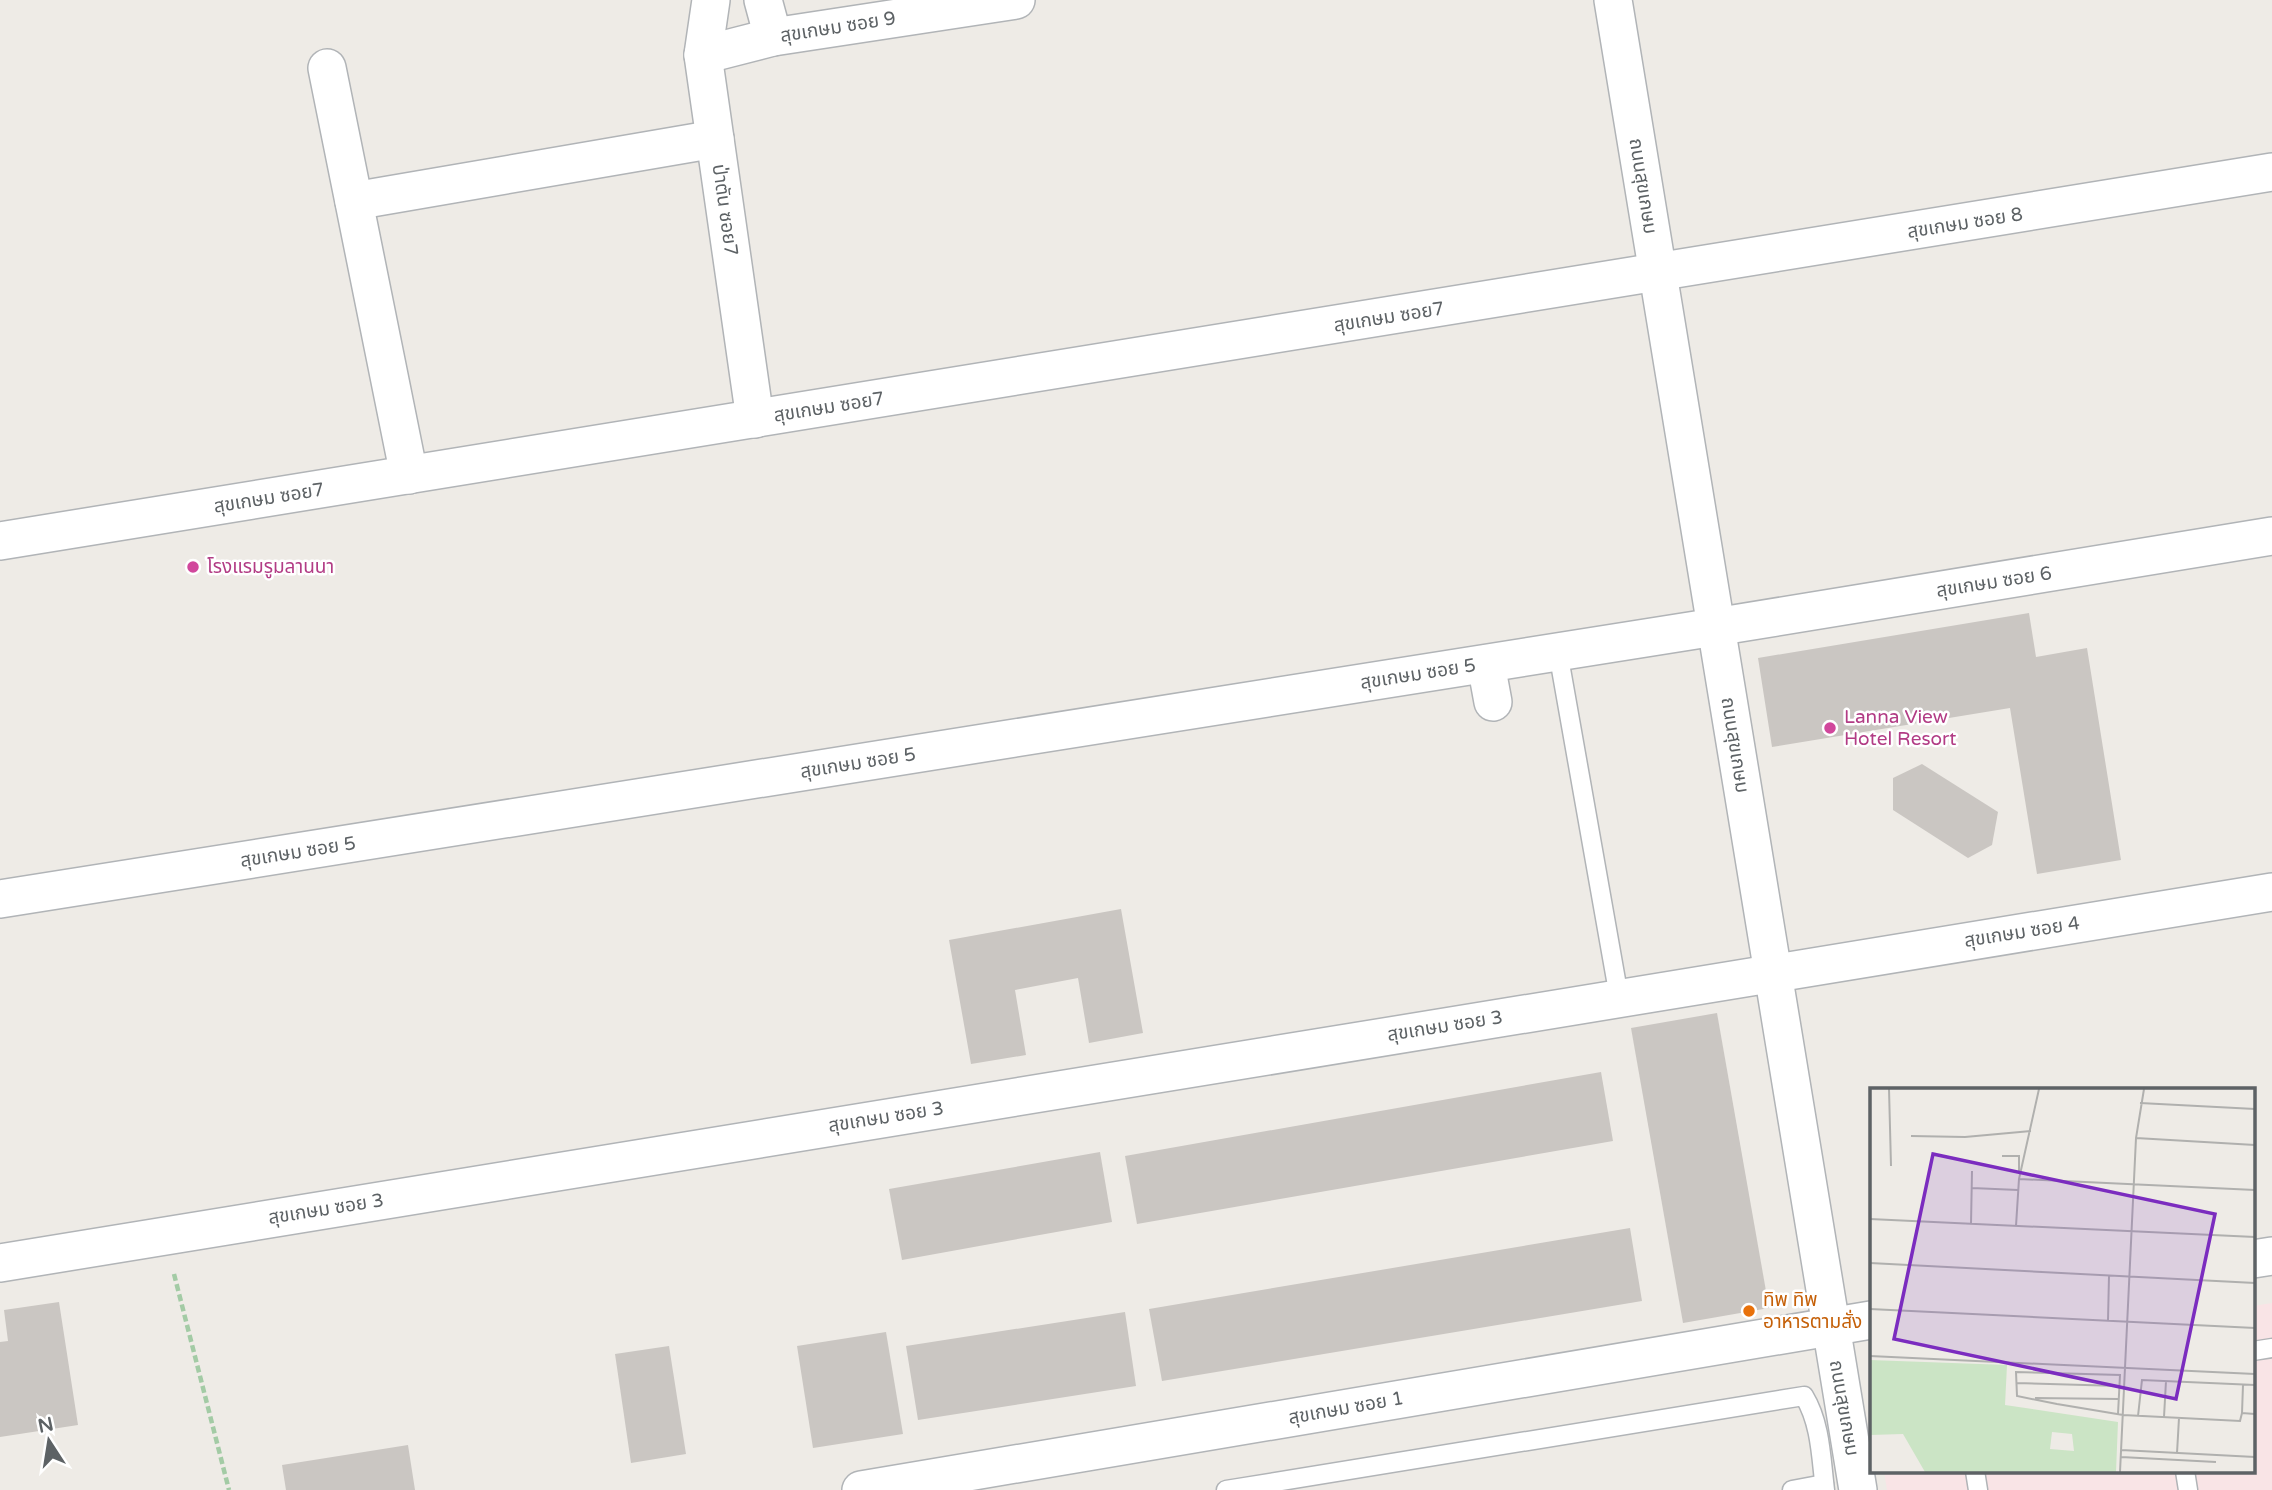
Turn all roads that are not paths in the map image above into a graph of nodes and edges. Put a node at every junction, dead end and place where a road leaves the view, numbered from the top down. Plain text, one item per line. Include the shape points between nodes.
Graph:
1 (763, 0) edge
2 (1016, 0) edge
3 (1613, 0) edge
4 (702, 6) edge
5 (773, 37) junction
6 (703, 55) junction
7 (327, 68) dead end
8 (715, 139) junction
9 (2272, 173) edge
10 (354, 201) junction
11 (1658, 274) junction
12 (755, 419) junction
13 (409, 475) junction
14 (2272, 536) edge
15 (0, 541) edge
16 (1715, 627) junction
17 (1558, 652) junction
18 (1486, 664) junction
19 (1493, 702) dead end
20 (2272, 892) edge
21 (0, 899) edge
22 (1772, 972) junction
23 (1619, 997) junction
24 (2272, 1256) edge
25 (2254, 1259) edge
26 (0, 1263) edge
27 (1870, 1320) edge
28 (1830, 1326) junction
29 (2272, 1348) edge
30 (2254, 1351) edge
31 (1975, 1472) edge
32 (2185, 1472) edge
33 (1836, 1488) edge
34 (861, 1490) edge
35 (1226, 1490) edge
36 (1792, 1490) edge
37 (1978, 1490) edge
38 (2188, 1490) edge

1 - 5 street
2 - 5 street, สุขเกษม ซอย 9
3 - 11 street, ถนนสุขเกษม
4 - 6 street, ป่าตัน ซอย7
5 - 6 street, สุขเกษม ซอย 9
6 - 8 street, ป่าตัน ซอย7
7 - 10 street
8 - 10 street
8 - 12 street, ป่าตัน ซอย7
9 - 11 street, สุขเกษม ซอย 8
10 - 13 street
11 - 12 street, สุขเกษม ซอย7
11 - 16 street, ถนนสุขเกษม
12 - 13 street, สุขเกษม ซอย7
13 - 15 street, สุขเกษม ซอย7
14 - 16 street, สุขเกษม ซอย 6
16 - 17 street, สุขเกษม ซอย 5
16 - 22 street, ถนนสุขเกษม
17 - 18 street, สุขเกษม ซอย 5
17 - 23 lane
18 - 19 street
18 - 21 street, สุขเกษม ซอย 5
20 - 22 street, สุขเกษม ซอย 4
22 - 23 street, สุขเกษม ซอย 3
22 - 28 street, ถนนสุขเกษม
23 - 26 street, สุขเกษม ซอย 3
24 - 25 street
27 - 28 street, สุขเกษม ซอย 1
28 - 33 street, ถนนสุขเกษม
28 - 34 street, สุขเกษม ซอย 1
29 - 30 lane
31 - 37 lane
32 - 38 lane
33 - 35 lane via 1813,1411 1804,1396
33 - 36 lane

